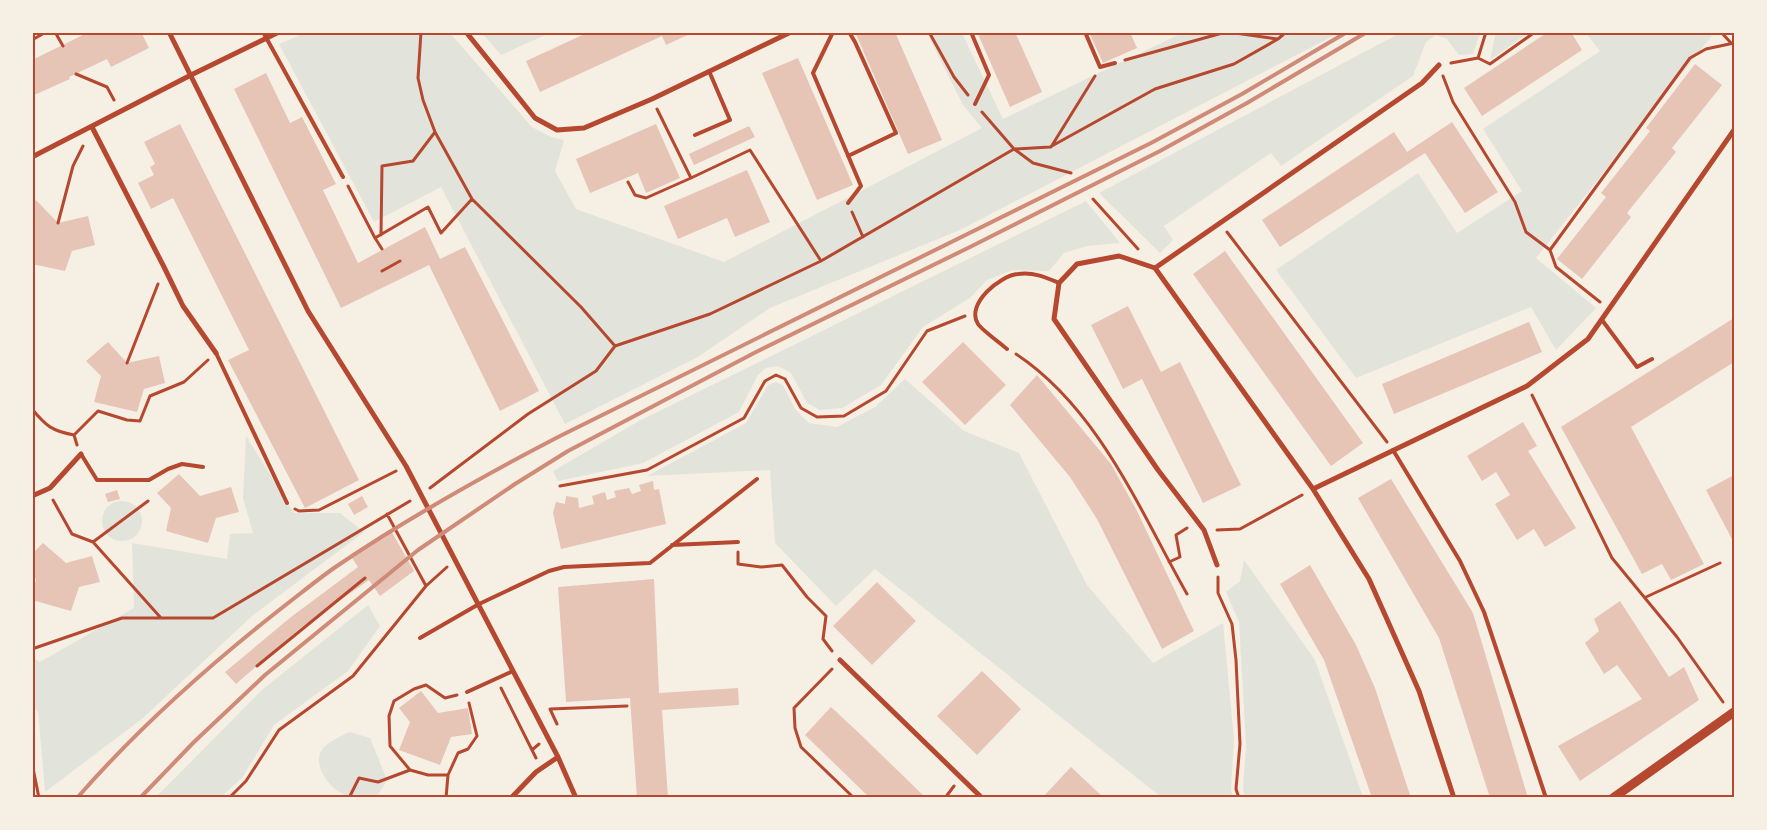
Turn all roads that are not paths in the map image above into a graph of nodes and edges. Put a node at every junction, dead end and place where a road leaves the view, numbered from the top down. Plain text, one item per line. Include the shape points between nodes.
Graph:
1 (169, 32) edge
2 (264, 32) edge
3 (279, 32) edge
4 (466, 32) edge
5 (791, 32) edge
6 (833, 32) edge
7 (849, 32) edge
8 (970, 32) edge
9 (1085, 32) edge
10 (267, 38) junction
11 (1115, 63) road end
12 (1439, 65) road end
13 (708, 71) junction
14 (191, 76) junction
15 (975, 104) road end
16 (92, 127) junction
17 (1734, 130) edge
18 (695, 135) dead end
19 (848, 156) junction
20 (32, 157) edge
21 (343, 177) road end
22 (848, 203) road end
23 (1155, 268) junction
24 (1058, 283) junction
25 (1602, 320) junction
26 (1007, 348) road end
27 (216, 353) joint
28 (1652, 359) dead end
29 (1393, 450) junction
30 (81, 454) joint
31 (203, 467) dead end
32 (757, 479) dead end
33 (1314, 489) junction
34 (32, 496) edge
35 (287, 503) road end
36 (738, 542) road end
37 (672, 545) junction
38 (1217, 565) road end
39 (479, 604) junction
40 (420, 638) dead end
41 (840, 660) road end
42 (513, 671) junction
43 (467, 692) road end
44 (1733, 713) edge
45 (558, 757) junction
46 (510, 798) edge
47 (576, 798) edge
48 (982, 798) edge
49 (1454, 798) edge
50 (1546, 798) edge
51 (1613, 798) edge

1 - 14 street
2 - 10 lane
3 - 10 street
4 - 13 street via 536,118 557,130 584,128
5 - 13 street
6 - 19 lane via 813,73
7 - 19 lane via 896,133
8 - 15 lane via 989,75
9 - 11 lane via 1100,67
10 - 14 street
10 - 21 lane
12 - 23 street via 1422,83
13 - 18 lane via 730,120
14 - 16 street
14 - 39 street via 308,311 406,466
16 - 20 street
16 - 27 street via 183,306
17 - 25 street
19 - 22 lane via 861,186
23 - 24 street via 1118,256 1077,264
23 - 33 street
24 - 26 lane via 1039,274 1016,274 979,299 974,312 978,324
24 - 38 street via 1054,319 1158,470 1204,530
25 - 28 lane via 1637,367
25 - 29 street via 1588,339 1527,386
27 - 35 lane
29 - 33 street
29 - 50 lane via 1460,561 1484,612
30 - 31 lane via 97,480 149,480 182,464
30 - 34 street via 50,488
32 - 37 lane
33 - 49 street via 1369,579 1419,691
36 - 37 lane
37 - 39 lane via 650,563 564,567 549,571
39 - 40 lane
39 - 42 street
41 - 48 street
42 - 43 lane
42 - 45 street
44 - 51 street
45 - 46 street via 541,768
45 - 47 street

